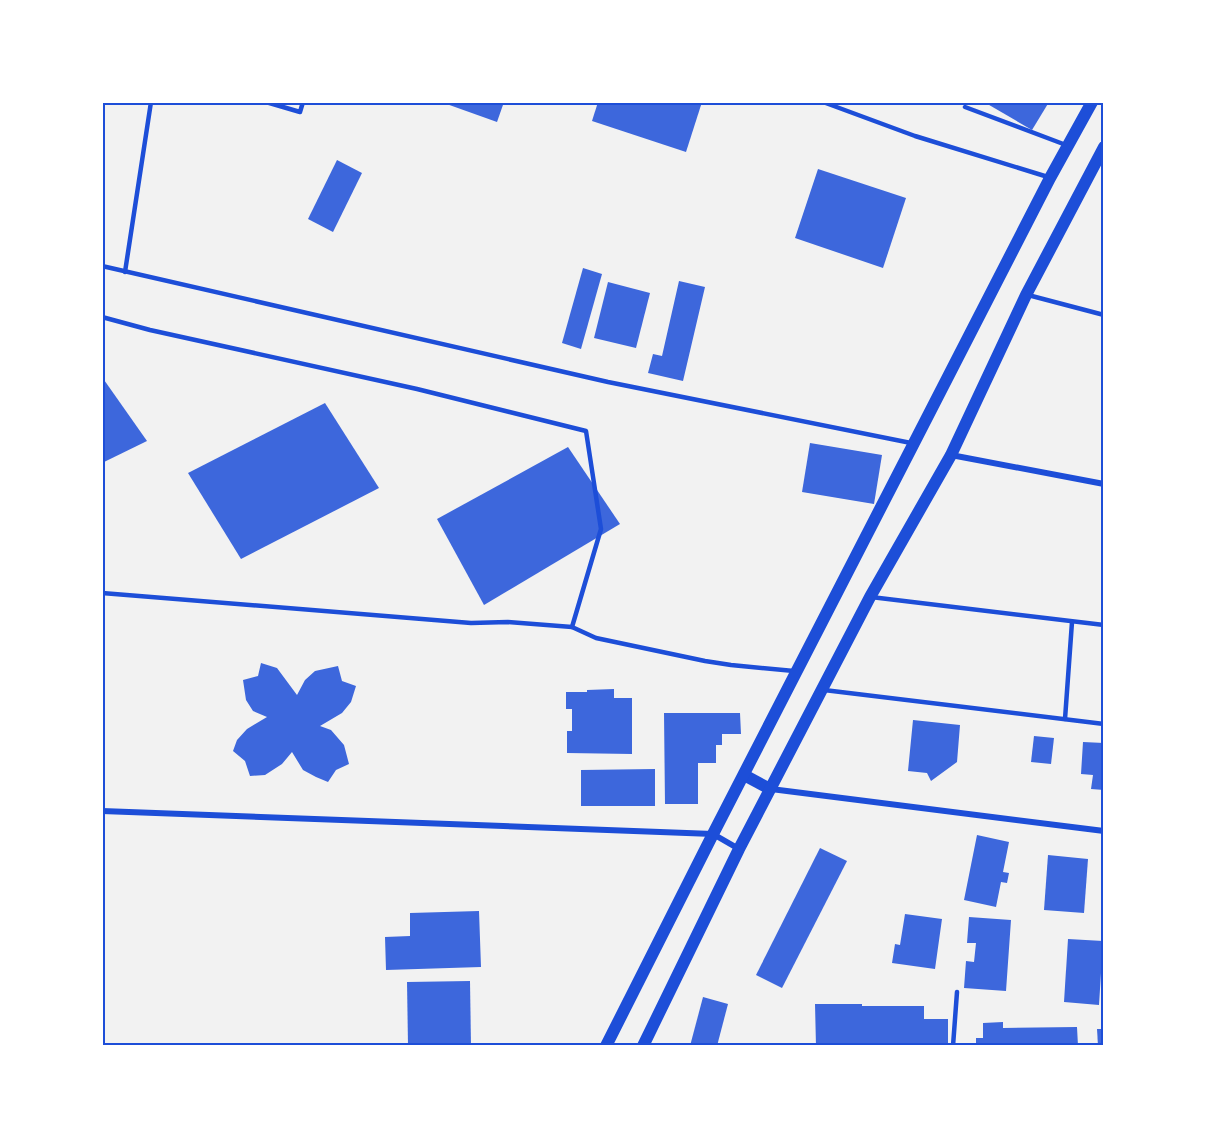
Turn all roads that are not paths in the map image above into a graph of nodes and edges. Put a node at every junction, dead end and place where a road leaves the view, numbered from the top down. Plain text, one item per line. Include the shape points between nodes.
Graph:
1 (152, 102) edge
2 (266, 102) edge
3 (303, 102) edge
4 (823, 102) edge
5 (1092, 102) edge
6 (965, 108) dead end
7 (1069, 146) junction
8 (1104, 147) edge
9 (1050, 178) junction
10 (102, 266) edge
11 (125, 272) junction
12 (1026, 295) junction
13 (1104, 315) edge
14 (102, 317) edge
15 (914, 443) junction
16 (951, 455) junction
17 (1104, 484) edge
18 (102, 593) edge
19 (870, 597) junction
20 (1072, 622) junction
21 (1104, 626) edge
22 (572, 627) junction
23 (797, 671) junction
24 (822, 690) junction
25 (1065, 719) junction
26 (1104, 724) edge
27 (744, 775) junction
28 (771, 789) junction
29 (102, 811) edge
30 (1104, 831) edge
31 (713, 834) junction
32 (739, 849) junction
33 (957, 992) dead end
34 (606, 1046) edge
35 (643, 1046) edge
36 (953, 1046) edge

1 - 11 lane
2 - 3 lane via 300,112
4 - 9 lane via 915,136
5 - 7 main road
6 - 7 lane
7 - 9 main road
8 - 12 main road
9 - 15 main road
10 - 11 lane
11 - 15 lane via 608,382
12 - 13 lane
12 - 16 main road
14 - 22 lane via 586,431 601,529
15 - 23 main road
16 - 17 street
16 - 19 main road
18 - 22 lane via 471,623
19 - 20 lane
19 - 24 main road
20 - 21 lane
20 - 25 lane
22 - 23 lane via 596,638 705,661
23 - 27 main road
24 - 25 lane
24 - 28 main road
25 - 26 lane
27 - 28 main road
27 - 31 main road
28 - 30 street
28 - 32 main road
29 - 31 street
31 - 32 street
31 - 34 main road
32 - 35 main road
33 - 36 lane

